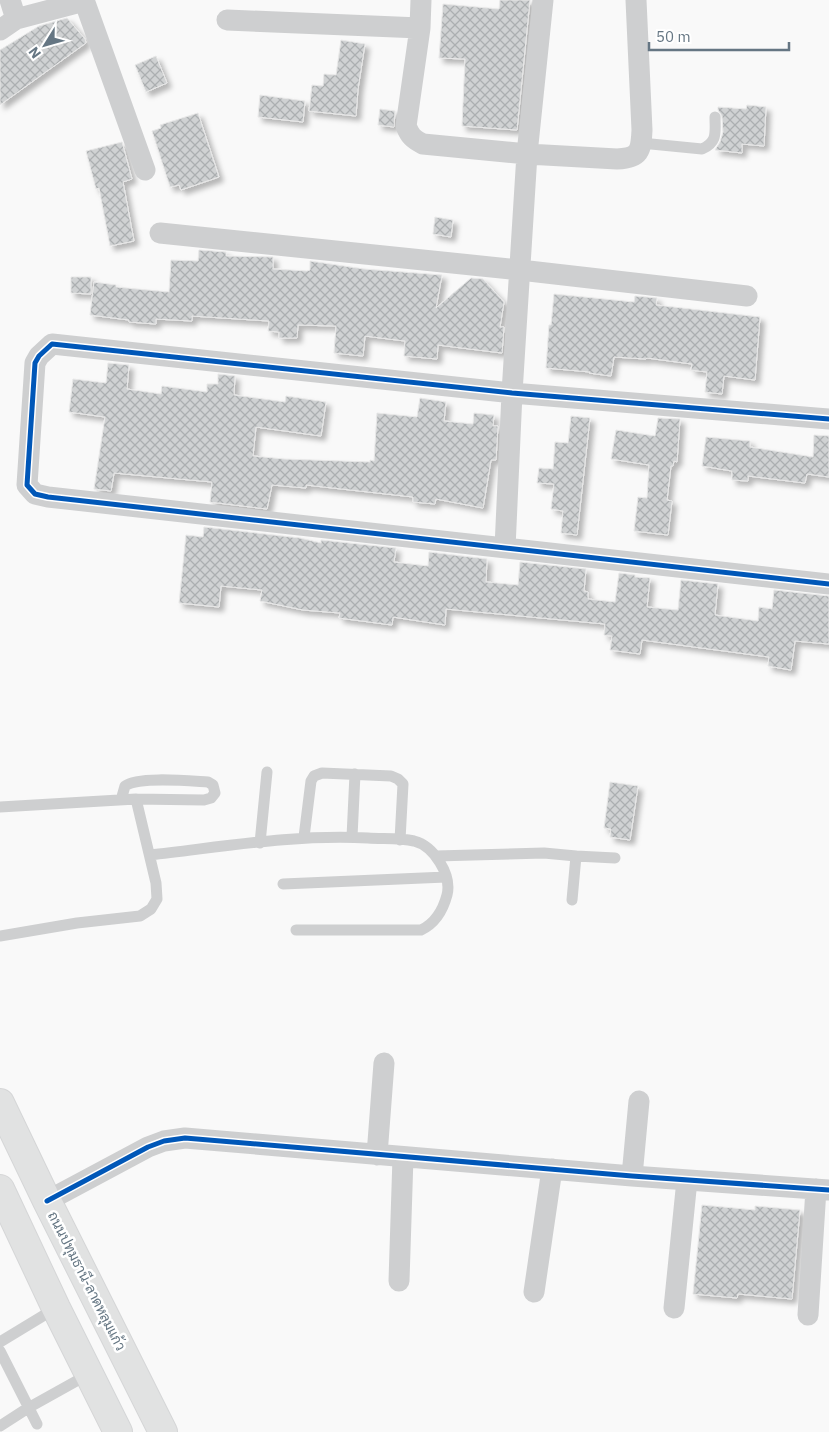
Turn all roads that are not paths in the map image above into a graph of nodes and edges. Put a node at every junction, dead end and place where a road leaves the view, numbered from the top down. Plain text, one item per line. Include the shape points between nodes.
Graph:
1 (84, 0) edge
2 (421, 0) edge
3 (543, 0) edge
4 (636, 0) edge
5 (9, 16) edge
6 (227, 20) dead end
7 (420, 28) junction
8 (715, 117) dead end
9 (642, 143) junction
10 (527, 154) junction
11 (145, 170) dead end
12 (160, 233) dead end
13 (520, 270) junction
14 (747, 296) dead end
15 (512, 394) junction
16 (829, 419) edge
17 (505, 548) junction
18 (829, 584) edge
19 (266, 772) dead end
20 (355, 774) junction
21 (136, 799) junction
22 (121, 800) junction
23 (0, 807) edge
24 (304, 837) junction
25 (352, 837) junction
26 (400, 840) junction
27 (260, 843) junction
28 (150, 855) junction
29 (436, 856) junction
30 (576, 856) junction
31 (614, 858) dead end
32 (446, 876) junction
33 (283, 884) dead end
34 (572, 900) dead end
35 (296, 930) dead end
36 (0, 936) edge
37 (384, 1063) dead end
38 (640, 1101) dead end
39 (0, 1103) edge
40 (377, 1155) junction
41 (403, 1157) junction
42 (552, 1169) junction
43 (632, 1176) junction
44 (687, 1180) junction
45 (0, 1189) edge
46 (822, 1189) edge
47 (47, 1201) junction
48 (399, 1281) dead end
49 (534, 1292) dead end
50 (56, 1308) junction
51 (674, 1308) dead end
52 (808, 1315) dead end
53 (0, 1342) edge
54 (0, 1351) edge
55 (89, 1374) junction
56 (28, 1408) junction
57 (37, 1424) dead end
58 (0, 1426) edge
59 (118, 1432) edge
60 (163, 1432) edge

1 - 5 street
1 - 11 street
2 - 7 street
3 - 10 street
4 - 9 street
6 - 7 street
7 - 10 street via 406,126 410,136 423,144
8 - 9 lane via 713,141 702,149
9 - 10 street via 630,158
10 - 13 street
12 - 13 street
13 - 14 street
13 - 15 street
15 - 16 street
15 - 17 street
15 - 17 street via 52,344 34,363 27,485 35,494 48,498
17 - 18 street
19 - 27 lane
20 - 24 lane via 314,776
20 - 25 lane
20 - 26 lane via 391,776 401,781
21 - 22 lane
21 - 22 lane via 204,800 215,792 208,782 144,780 125,786
21 - 28 lane
22 - 23 lane
24 - 25 lane
24 - 27 lane
25 - 26 lane
26 - 29 lane via 415,841
27 - 28 lane
28 - 36 lane via 157,899 151,909 140,916
29 - 30 lane via 544,853
29 - 32 lane
30 - 31 lane
30 - 34 lane
32 - 33 lane
32 - 35 lane via 448,891 444,905 434,922 421,930
37 - 40 street
38 - 43 street
39 - 47 main road, ถนนปทุมธานี-ลาดหลุมแก้ว
40 - 41 street
40 - 47 street via 185,1138 148,1147
41 - 42 street
41 - 48 street
42 - 43 street
42 - 49 street
43 - 44 street
44 - 46 street
44 - 51 street
45 - 50 main road
46 - 52 street
47 - 60 main road, ถนนปทุมธานี-ลาดหลุมแก้ว
50 - 53 lane
50 - 55 main road
54 - 56 lane
55 - 56 lane
55 - 59 main road
56 - 57 lane
56 - 58 lane

